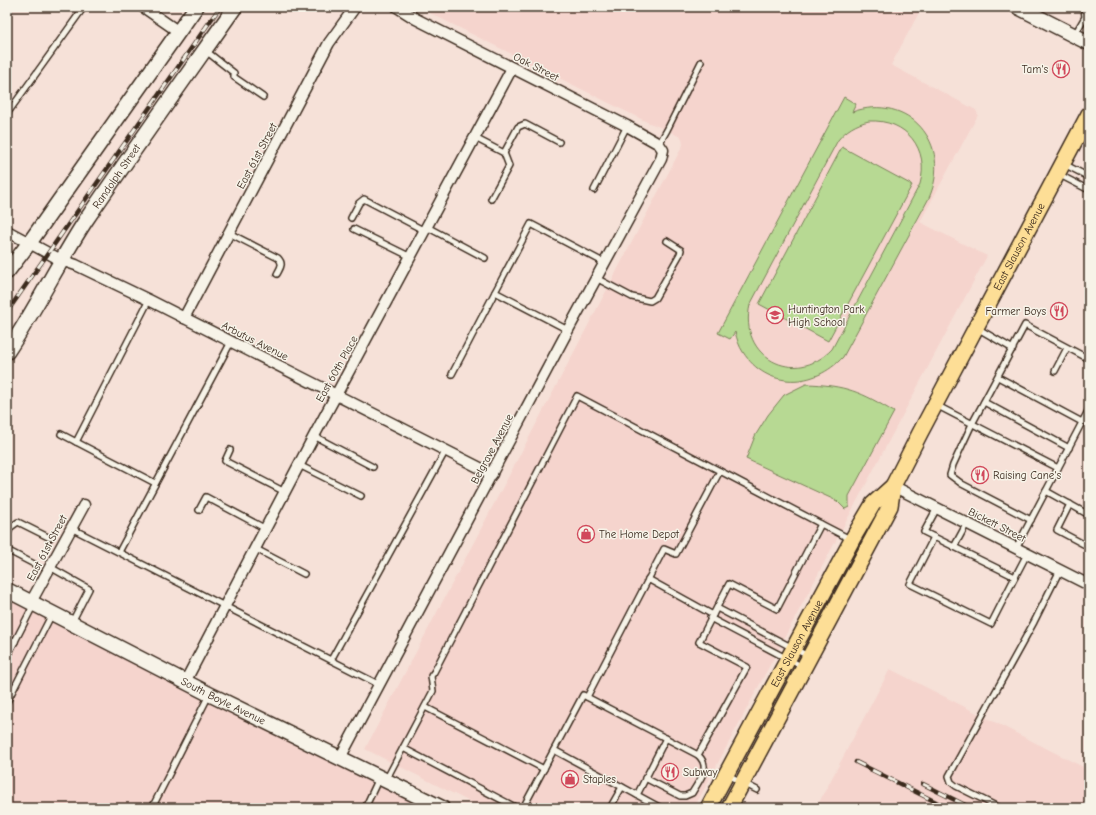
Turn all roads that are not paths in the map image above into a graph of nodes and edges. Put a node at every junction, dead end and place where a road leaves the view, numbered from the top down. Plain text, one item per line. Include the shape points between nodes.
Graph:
1 (84, 7) edge
2 (143, 7) edge
3 (196, 7) edge
4 (235, 7) edge
5 (355, 7) edge
6 (396, 7) edge
7 (1018, 7) edge
8 (1084, 7) edge
9 (1087, 17) edge
10 (179, 32) junction
11 (1074, 35) junction
12 (1089, 43) edge
13 (205, 50) junction
14 (701, 62) dead end
15 (512, 68) junction
16 (263, 97) dead end
17 (7, 114) edge
18 (1089, 114) edge
19 (627, 126) junction
20 (475, 138) junction
21 (559, 142) dead end
22 (661, 147) junction
23 (504, 153) junction
24 (1060, 168) junction
25 (1089, 177) edge
26 (594, 190) dead end
27 (1089, 190) edge
28 (491, 199) dead end
29 (352, 218) dead end
30 (354, 229) dead end
31 (426, 229) junction
32 (7, 231) edge
33 (229, 233) junction
34 (666, 241) dead end
35 (30, 242) junction
36 (411, 257) junction
37 (485, 258) dead end
38 (62, 260) junction
39 (605, 263) junction
40 (7, 272) edge
41 (277, 274) dead end
42 (596, 278) junction
43 (495, 292) junction
44 (149, 300) junction
45 (184, 318) junction
46 (976, 327) junction
47 (568, 330) junction
48 (231, 342) junction
49 (1013, 348) junction
50 (1067, 348) junction
51 (7, 352) edge
52 (1089, 359) edge
53 (1055, 371) dead end
54 (452, 374) dead end
55 (998, 377) junction
56 (336, 395) junction
57 (984, 402) junction
58 (935, 405) junction
59 (1089, 409) edge
60 (1082, 422) junction
61 (972, 424) junction
62 (61, 434) dead end
63 (314, 436) junction
64 (76, 442) junction
65 (1069, 448) junction
66 (230, 450) dead end
67 (446, 450) junction
68 (299, 465) junction
69 (373, 467) dead end
70 (1058, 468) junction
71 (720, 471) junction
72 (492, 474) junction
73 (156, 483) junction
74 (893, 486) junction
75 (1046, 491) junction
76 (285, 492) junction
77 (361, 496) dead end
78 (1070, 504) junction
79 (84, 505) dead end
80 (937, 508) junction
81 (199, 510) dead end
82 (1089, 515) edge
83 (1031, 520) junction
84 (967, 523) junction
85 (821, 524) junction
86 (71, 528) junction
87 (266, 530) junction
88 (7, 535) edge
89 (934, 537) junction
90 (50, 538) dead end
91 (852, 540) junction
92 (954, 547) junction
93 (1089, 547) edge
94 (1016, 548) junction
95 (256, 549) junction
96 (7, 550) edge
97 (118, 552) junction
98 (1027, 554) junction
99 (34, 564) dead end
100 (50, 567) junction
101 (1060, 570) junction
102 (304, 574) dead end
103 (1015, 577) junction
104 (648, 580) junction
105 (1089, 585) edge
106 (7, 590) edge
107 (33, 603) junction
108 (225, 606) junction
109 (717, 608) junction
110 (52, 613) junction
111 (712, 616) junction
112 (72, 623) junction
113 (7, 637) edge
114 (15, 642) junction
115 (791, 654) junction
116 (7, 658) edge
117 (331, 660) junction
118 (806, 662) junction
119 (185, 682) junction
120 (380, 685) junction
121 (209, 694) junction
122 (587, 697) junction
123 (7, 702) edge
124 (425, 707) junction
125 (666, 738) junction
126 (403, 748) junction
127 (554, 750) junction
128 (698, 755) junction
129 (340, 758) junction
130 (544, 769) junction
131 (727, 775) junction
132 (645, 778) junction
133 (383, 779) junction
134 (742, 783) junction
135 (622, 787) junction
136 (757, 790) dead end
137 (636, 795) junction
138 (152, 808) edge
139 (365, 808) edge
140 (442, 808) edge
141 (518, 808) edge
142 (523, 808) edge
143 (610, 808) edge
144 (661, 808) edge
145 (708, 808) edge
146 (729, 808) edge
147 (1000, 808) edge

1 - 17 lane
2 - 10 street
3 - 10 street
4 - 13 street, Randolph Street
5 - 33 street, East 61st Street via 329,43
6 - 15 street, Oak Street
7 - 11 street
8 - 9 lane
9 - 11 lane
10 - 35 street
11 - 12 street
13 - 16 lane via 234,73 234,77
13 - 38 street, Randolph Street via 86,220
14 - 22 lane
15 - 19 street, Oak Street
15 - 20 street, East 60th Place
18 - 24 main road, East Slauson Avenue
19 - 22 street, Oak Street
19 - 26 lane
20 - 23 lane
20 - 31 street, East 60th Place
21 - 23 lane via 525,124 518,127
22 - 39 street, Belgrave Avenue via 661,159
23 - 28 lane via 509,166
24 - 25 lane
24 - 27 lane
24 - 46 main road, East Slauson Avenue
29 - 31 lane via 359,203 364,200
30 - 36 lane
31 - 36 street, East 60th Place
31 - 37 lane
32 - 35 street, Arbutus Avenue
33 - 41 lane via 278,258 282,264
33 - 45 street, East 61st Street
34 - 42 lane via 681,250 680,254 655,298 650,301 637,299
35 - 38 street, Arbutus Avenue
35 - 40 street
36 - 56 street, East 60th Place
38 - 44 street, Arbutus Avenue
38 - 51 street, Randolph Street
39 - 42 street, Belgrave Avenue
39 - 43 lane via 531,224
42 - 47 street, Belgrave Avenue
43 - 47 lane
43 - 54 lane
44 - 45 street, Arbutus Avenue
44 - 64 lane
45 - 48 street, Arbutus Avenue
46 - 49 lane
46 - 58 main road, East Slauson Avenue
47 - 72 street, Belgrave Avenue
48 - 56 street, Arbutus Avenue
48 - 73 lane
49 - 50 lane via 1025,325
49 - 55 lane
50 - 52 lane
50 - 53 lane
55 - 57 lane
55 - 60 lane
56 - 63 street, East 60th Place
56 - 67 street, Arbutus Avenue
57 - 61 lane
57 - 65 lane
58 - 61 lane
58 - 74 main road, East Slauson Avenue
59 - 60 lane
60 - 65 lane
61 - 70 lane
61 - 83 lane via 950,475 962,484
62 - 64 lane
63 - 68 street, East 60th Place
63 - 69 lane
64 - 73 lane
65 - 70 lane
66 - 76 lane via 225,461
67 - 72 street, Arbutus Avenue
67 - 117 lane
68 - 76 street, East 60th Place
68 - 77 lane
70 - 75 lane
71 - 85 lane
71 - 104 lane via 676,554 664,548
71 - 124 lane via 577,396 431,676 433,691
72 - 120 street, Belgrave Avenue
73 - 97 lane
74 - 80 street, Bickett Street
74 - 91 main road, East Slauson Avenue via 873,504
74 - 118 main road, East Slauson Avenue via 890,506
75 - 78 lane
75 - 83 lane
76 - 87 street, East 60th Place
78 - 82 lane
78 - 93 lane via 1057,530
79 - 86 street, East 61st Street
80 - 84 street, Bickett Street
80 - 89 lane via 924,532
81 - 87 lane via 206,497
83 - 94 lane
84 - 92 lane
84 - 94 street, Bickett Street
85 - 91 lane
85 - 109 lane via 777,609 729,584
86 - 97 lane
86 - 100 street, East 61st Street
87 - 95 street, East 60th Place
88 - 90 lane via 11,527 18,522
89 - 92 lane
89 - 103 lane via 910,584 991,624
91 - 115 main road, East Slauson Avenue
92 - 103 lane
94 - 98 street, Bickett Street
95 - 102 lane
95 - 108 street, East 60th Place
96 - 99 lane
97 - 108 lane
98 - 101 street, Bickett Street
98 - 103 lane
100 - 107 street, East 61st Street
100 - 112 lane via 89,589
101 - 105 street, Bickett Street
101 - 147 lane via 949,776 956,786
104 - 111 lane
104 - 122 lane
106 - 107 street, South Boyle Avenue
107 - 110 street, South Boyle Avenue
107 - 114 lane
108 - 117 lane
108 - 119 street, East 60th Place
109 - 111 lane
109 - 115 lane
110 - 112 street, South Boyle Avenue
110 - 123 lane
111 - 115 lane
111 - 128 lane via 699,642 747,667
112 - 119 street, South Boyle Avenue
113 - 114 lane
114 - 116 lane
115 - 118 lane
115 - 118 lane
115 - 131 main road, East Slauson Avenue
117 - 120 lane
118 - 134 main road, East Slauson Avenue
119 - 121 street, South Boyle Avenue
120 - 129 street, Belgrave Avenue
121 - 129 street, South Boyle Avenue
121 - 138 lane
122 - 125 lane
122 - 127 lane via 584,695
124 - 126 lane
124 - 130 lane
125 - 128 lane
125 - 132 lane
126 - 133 lane
126 - 141 lane
127 - 130 lane
127 - 135 lane
128 - 132 lane via 704,761 705,769 689,795 680,796
129 - 133 street, South Boyle Avenue
130 - 142 lane
131 - 134 lane
131 - 145 main road, East Slauson Avenue
132 - 137 lane
133 - 139 lane
133 - 140 street, South Boyle Avenue
134 - 136 lane
134 - 146 main road, East Slauson Avenue
135 - 137 lane
135 - 143 lane
137 - 144 lane

